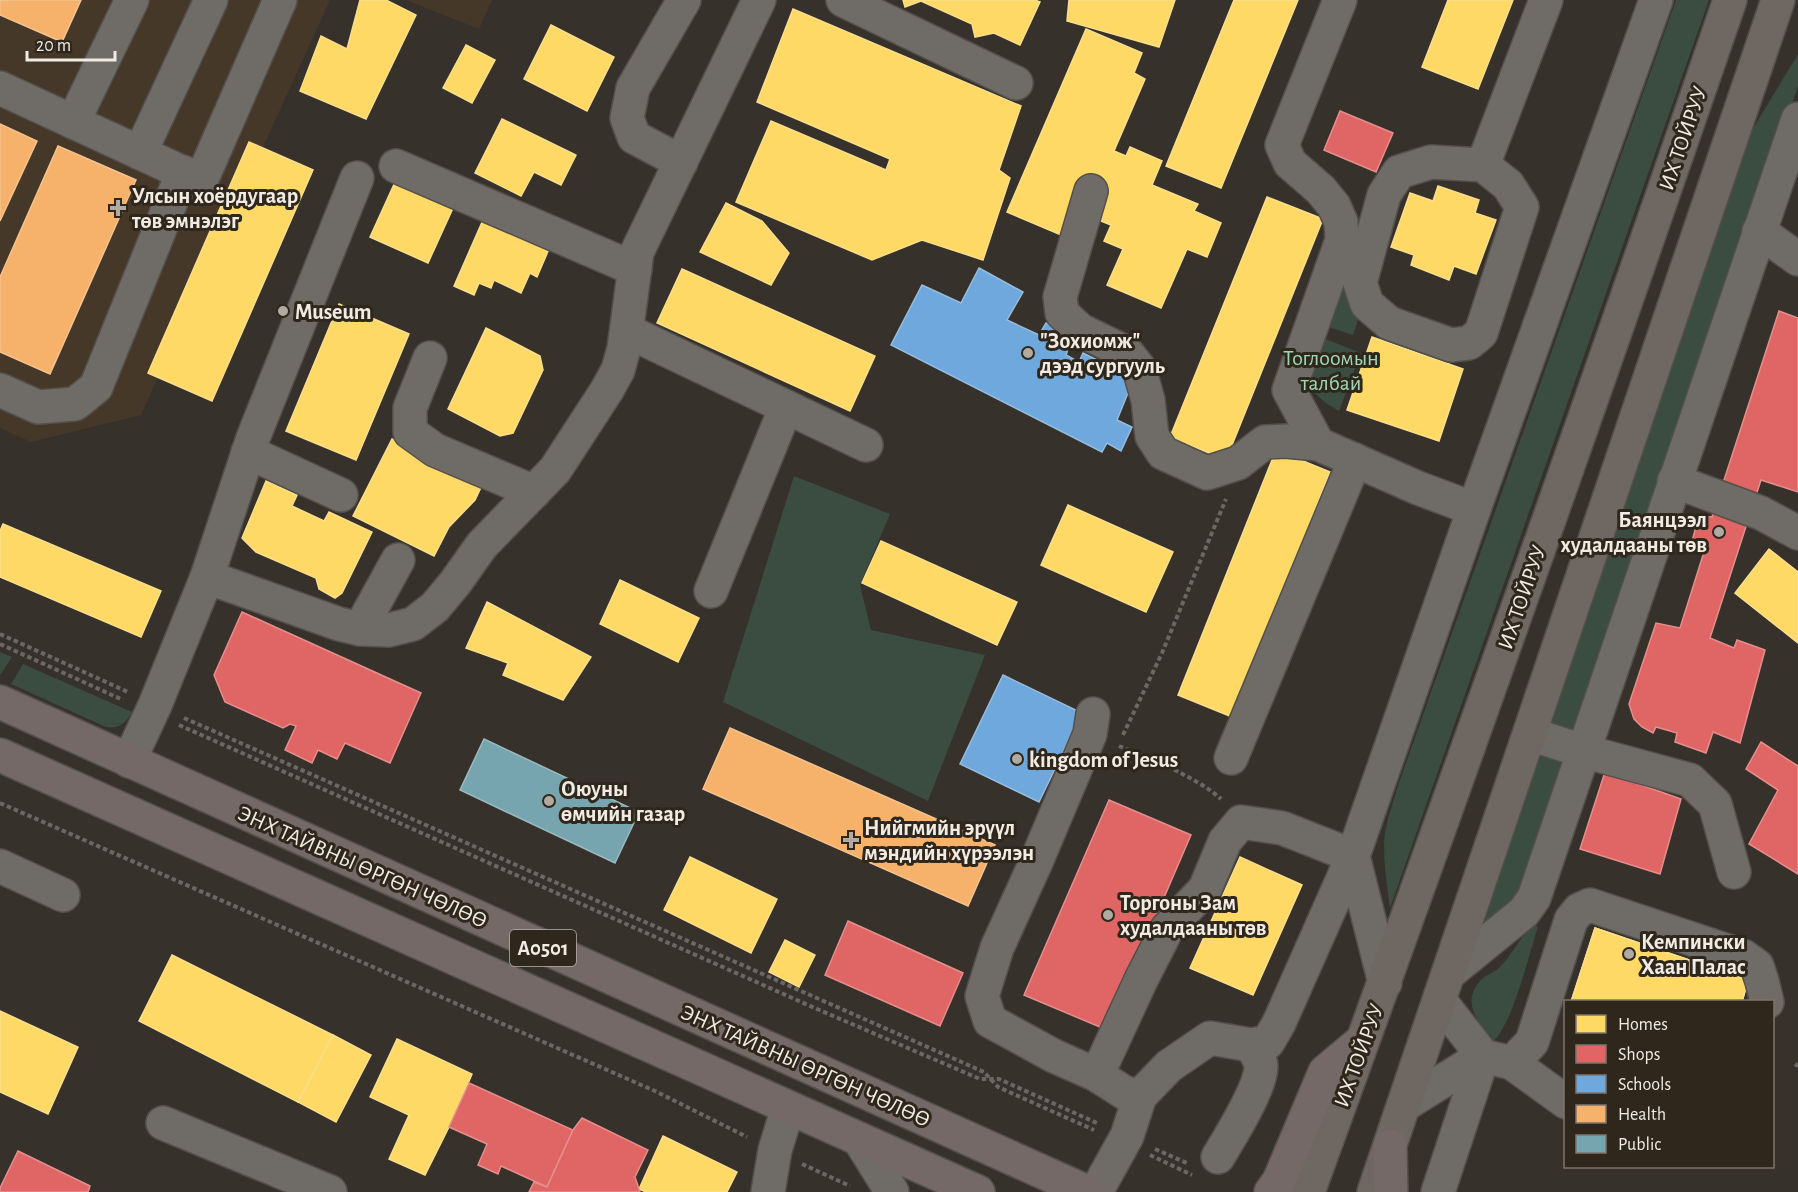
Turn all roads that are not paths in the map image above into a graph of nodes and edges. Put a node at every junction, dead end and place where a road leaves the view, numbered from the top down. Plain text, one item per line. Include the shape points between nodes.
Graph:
1 (132, 0) edge
2 (211, 0) edge
3 (280, 0) edge
4 (684, 0) edge
5 (759, 0) edge
6 (843, 0) edge
7 (1340, 0) edge
8 (1546, 0) edge
9 (1656, 0) edge
10 (1730, 0) edge
11 (1778, 0) edge
12 (1016, 83) dead end
13 (0, 88) edge
14 (1798, 118) edge
15 (73, 122) junction
16 (140, 153) junction
17 (681, 162) junction
18 (1483, 165) junction
19 (396, 166) dead end
20 (183, 172) junction
21 (357, 178) dead end
22 (1091, 191) dead end
23 (1759, 231) junction
24 (1798, 259) edge
25 (635, 269) junction
26 (627, 331) junction
27 (430, 358) dead end
28 (0, 390) edge
29 (786, 407) junction
30 (1318, 444) junction
31 (866, 445) dead end
32 (248, 452) junction
33 (1355, 460) junction
34 (1674, 482) junction
35 (534, 492) junction
36 (341, 495) dead end
37 (1474, 509) junction
38 (1798, 533) edge
39 (398, 560) dead end
40 (207, 577) junction
41 (711, 591) dead end
42 (360, 629) junction
43 (0, 702) edge
44 (1093, 714) dead end
45 (1530, 734) junction
46 (1584, 751) junction
47 (0, 755) edge
48 (1231, 758) dead end
49 (129, 761) junction
50 (1353, 856) junction
51 (0, 866) edge
52 (1734, 872) dead end
53 (63, 895) dead end
54 (1385, 983) junction
55 (1444, 987) junction
56 (1766, 1000) edge
57 (1362, 1041) junction
58 (1251, 1045) junction
59 (1498, 1060) junction
60 (1097, 1075) junction
61 (1140, 1096) junction
62 (1564, 1101) edge
63 (1404, 1105) junction
64 (788, 1108) junction
65 (163, 1124) dead end
66 (859, 1139) junction
67 (1390, 1146) junction
68 (1205, 1167) road end
69 (974, 1191) edge
70 (330, 1192) edge
71 (768, 1192) edge
72 (892, 1192) edge
73 (1087, 1192) edge
74 (1096, 1192) edge
75 (1271, 1192) edge
76 (1308, 1192) edge
77 (1374, 1192) edge
78 (1391, 1192) edge
79 (1438, 1192) edge

1 - 15 street
2 - 16 street
3 - 20 street via 201,181
4 - 17 street via 633,88 627,118 634,137
5 - 17 street
6 - 12 street
7 - 30 street via 1282,146 1290,163 1334,206 1341,222 1342,240 1289,390
8 - 18 street
9 - 37 street
10 - 54 main road, ИХ ТОЙРУУ
11 - 45 main road, ИХ ТОЙРУУ
13 - 15 street
14 - 23 street
15 - 16 street
16 - 20 street
17 - 25 street via 637,252
18 - 18 street via 1509,186 1522,207 1481,333 1469,343 1451,345 1389,323 1367,304 1360,283 1384,195 1400,172 1431,162
19 - 25 street
20 - 28 street via 96,387 75,404 38,407
21 - 32 street
22 - 30 street via 1060,297 1062,313 1080,330 1127,353 1139,368 1152,436 1163,453 1208,473 1238,463 1265,442
23 - 24 street
23 - 34 street
25 - 26 street
26 - 29 street
26 - 35 street via 618,370 607,390 555,470
27 - 35 street via 410,408 410,432 435,450
29 - 31 street
29 - 41 street
30 - 33 street
32 - 36 street
32 - 40 street
33 - 37 street
33 - 48 street
34 - 38 street via 1761,513
34 - 46 street
35 - 42 street via 482,545 435,607 413,624 389,630
37 - 50 street
39 - 42 street
40 - 42 street
40 - 49 street
43 - 49 highway, ЭНХ ТАЙВНЫ ӨРГӨН ЧӨЛӨӨ / A0501
44 - 60 street via 1090,734 997,948 982,996 990,1021
45 - 46 street
45 - 55 main road, ИХ ТОЙРУУ
46 - 52 street via 1690,780 1715,804
46 - 55 street via 1534,898
47 - 64 highway, ЭНХ ТАЙВНЫ ӨРГӨН ЧӨЛӨӨ / A0501
49 - 73 highway, ЭНХ ТАЙВНЫ ӨРГӨН ЧӨЛӨӨ / A0501
50 - 54 street
50 - 58 street via 1279,1023 1268,1042
50 - 60 street via 1282,828 1241,822 1225,841 1205,889 1167,929
51 - 53 street
54 - 57 main road, ИХ ТОЙРУУ
55 - 59 street
55 - 63 main road, ИХ ТОЙРУУ
56 - 59 street via 1757,966 1743,956 1590,905 1571,920 1532,1042
57 - 75 highway via 1325,1072
57 - 76 main road, ИХ ТОЙРУУ
58 - 61 street via 1210,1038 1169,1066
58 - 68 street via 1261,1064 1259,1076 1245,1111
59 - 62 street
59 - 63 street
59 - 79 street
60 - 61 street via 1125,1093
61 - 74 street via 1125,1140
63 - 67 main road, ИХ ТОЙРУУ
64 - 66 highway, ЭНХ ТАЙВНЫ ӨРГӨН ЧӨЛӨӨ / A0501
64 - 71 street
65 - 70 street
66 - 69 highway, ЭНХ ТАЙВНЫ ӨРГӨН ЧӨЛӨӨ / A0501
66 - 72 street
67 - 77 main road, ИХ ТОЙРУУ
67 - 78 highway

